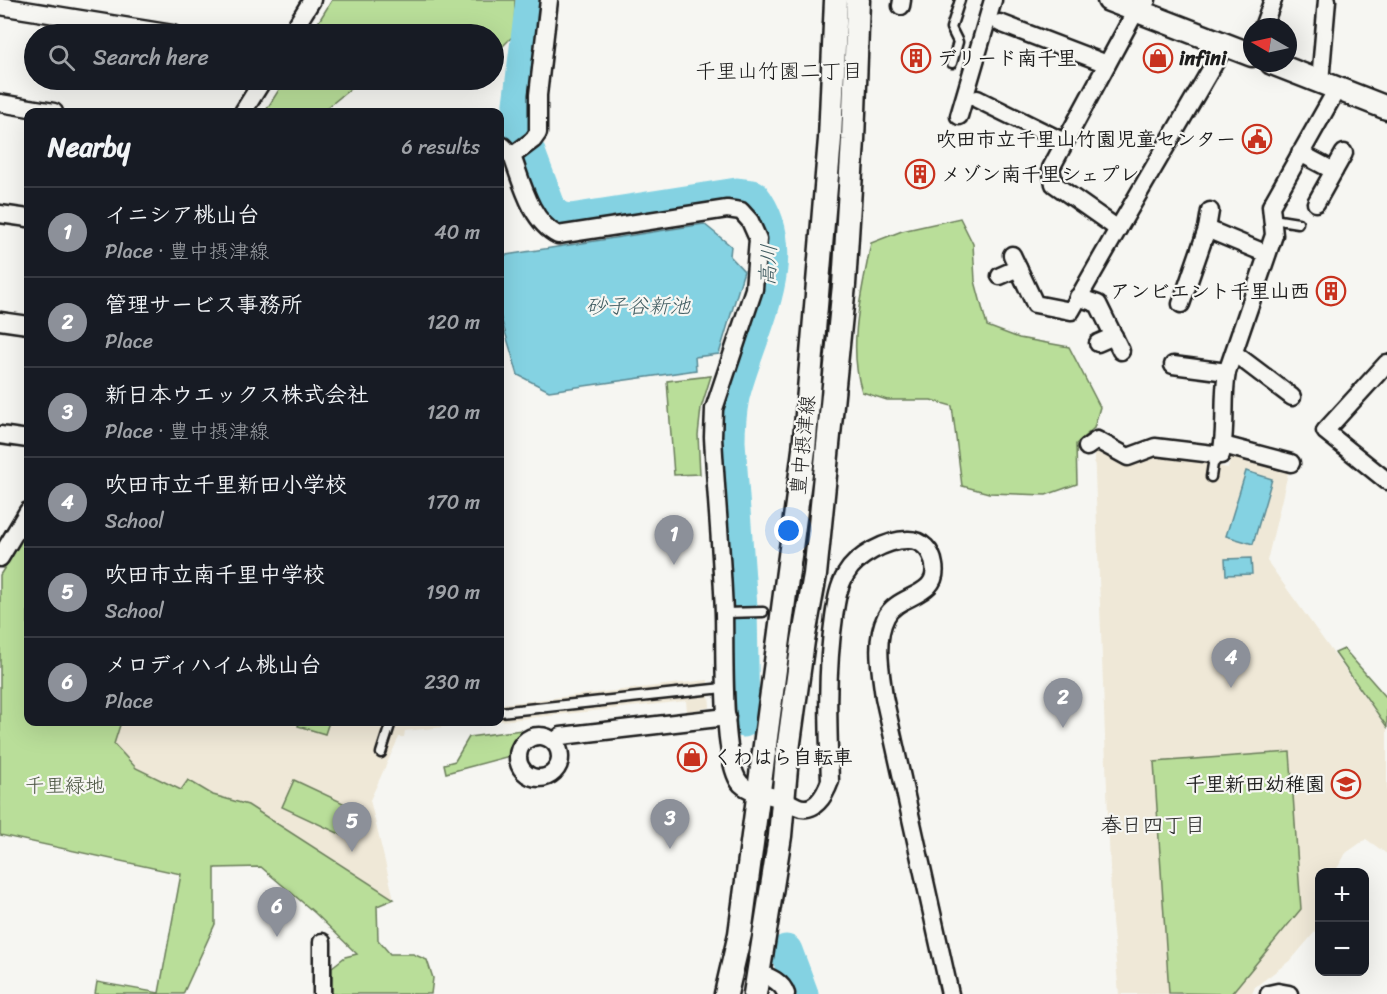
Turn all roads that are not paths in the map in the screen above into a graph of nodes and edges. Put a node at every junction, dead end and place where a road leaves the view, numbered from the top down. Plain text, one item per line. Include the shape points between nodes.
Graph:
1 (1, 0) edge
2 (312, 0) edge
3 (549, 0) edge
4 (836, 0) edge
5 (858, 0) edge
6 (960, 0) edge
7 (993, 0) edge
8 (1109, 0) edge
9 (1273, 0) edge
10 (1327, 0) edge
11 (1143, 6) edge
12 (0, 7) edge
13 (1266, 18) edge
14 (1000, 23) dead end
15 (109, 24) edge
16 (297, 24) edge
17 (1225, 45) junction
18 (1243, 52) edge
19 (952, 63) dead end
20 (1107, 64) junction
21 (1294, 72) edge
22 (1328, 86) junction
23 (257, 90) edge
24 (977, 99) dead end
25 (0, 103) edge
26 (30, 108) edge
27 (246, 108) edge
28 (1387, 108) edge
29 (959, 116) dead end
30 (1064, 142) junction
31 (509, 152) edge
32 (1300, 153) junction
33 (1344, 153) dead end
34 (1334, 171) junction
35 (1316, 203) dead end
36 (1210, 211) dead end
37 (0, 214) edge
38 (24, 217) edge
39 (1273, 219) junction
40 (1298, 223) dead end
41 (1118, 229) junction
42 (1207, 229) junction
43 (1267, 254) junction
44 (1000, 276) dead end
45 (1078, 297) junction
46 (1181, 304) dead end
47 (0, 321) edge
48 (24, 324) edge
49 (1098, 343) dead end
50 (1234, 353) junction
51 (1387, 363) edge
52 (1173, 365) dead end
53 (1227, 372) junction
54 (1292, 397) dead end
55 (0, 435) edge
56 (24, 438) edge
57 (1087, 447) dead end
58 (1222, 450) junction
59 (1291, 463) dead end
60 (1211, 477) dead end
61 (1387, 481) edge
62 (24, 517) edge
63 (2, 551) edge
64 (762, 612) dead end
65 (728, 613) junction
66 (723, 688) junction
67 (504, 712) edge
68 (727, 717) junction
69 (390, 726) edge
70 (554, 742) dead end
71 (381, 753) dead end
72 (758, 793) junction
73 (783, 800) junction
74 (322, 942) dead end
75 (757, 984) edge
76 (322, 994) edge
77 (726, 994) edge
78 (786, 994) edge
79 (950, 994) edge
80 (1269, 994) edge
81 (1289, 994) edge

1 - 12 street
2 - 16 street
3 - 31 street via 538,95 538,133 533,140
4 - 72 main road, 豊中摂津線 via 830,139 804,450
5 - 73 main road, 豊中摂津線 via 844,285 815,575
6 - 19 lane via 951,28 958,42
7 - 29 street
8 - 11 main road
9 - 13 street
10 - 22 street
11 - 17 main road
11 - 20 street via 1132,18
12 - 15 street
14 - 20 street
17 - 18 main road
17 - 41 street
20 - 30 street
21 - 22 main road
22 - 28 main road
22 - 32 street
23 - 27 street
24 - 30 street
25 - 26 street
30 - 41 street via 1051,168 1054,184
31 - 65 street via 531,206 546,230 558,235 727,209 741,211 750,221 758,239 754,289 714,409
32 - 34 street
32 - 39 street via 1271,206
33 - 34 street
34 - 35 street
36 - 42 street
37 - 38 street
39 - 40 lane
39 - 43 street via 1274,235
41 - 45 street
42 - 43 street
42 - 46 street
43 - 50 street
44 - 45 street via 1015,262 1035,304 1071,311
45 - 49 street via 1098,304 1117,344
47 - 48 street
50 - 53 street
50 - 54 street
51 - 61 street via 1325,430
52 - 53 street
53 - 58 street
55 - 56 street
57 - 58 street via 1097,440 1128,457 1155,447
58 - 59 street
58 - 60 lane
62 - 63 street
64 - 65 lane
65 - 66 street
66 - 67 lane
66 - 68 street
68 - 70 street via 561,736
68 - 72 street via 733,769 741,784
69 - 71 lane
72 - 73 street
72 - 77 main road, 豊中摂津線 via 740,934
73 - 75 main road, 豊中摂津線
73 - 79 street via 799,808 812,807 825,796 830,781 830,645 837,598 846,573 868,553 891,542 922,543 931,553 935,567 931,584 919,594 898,602 886,614 881,629 880,660 884,697
74 - 76 street
75 - 78 street via 770,978 784,987
80 - 81 street

